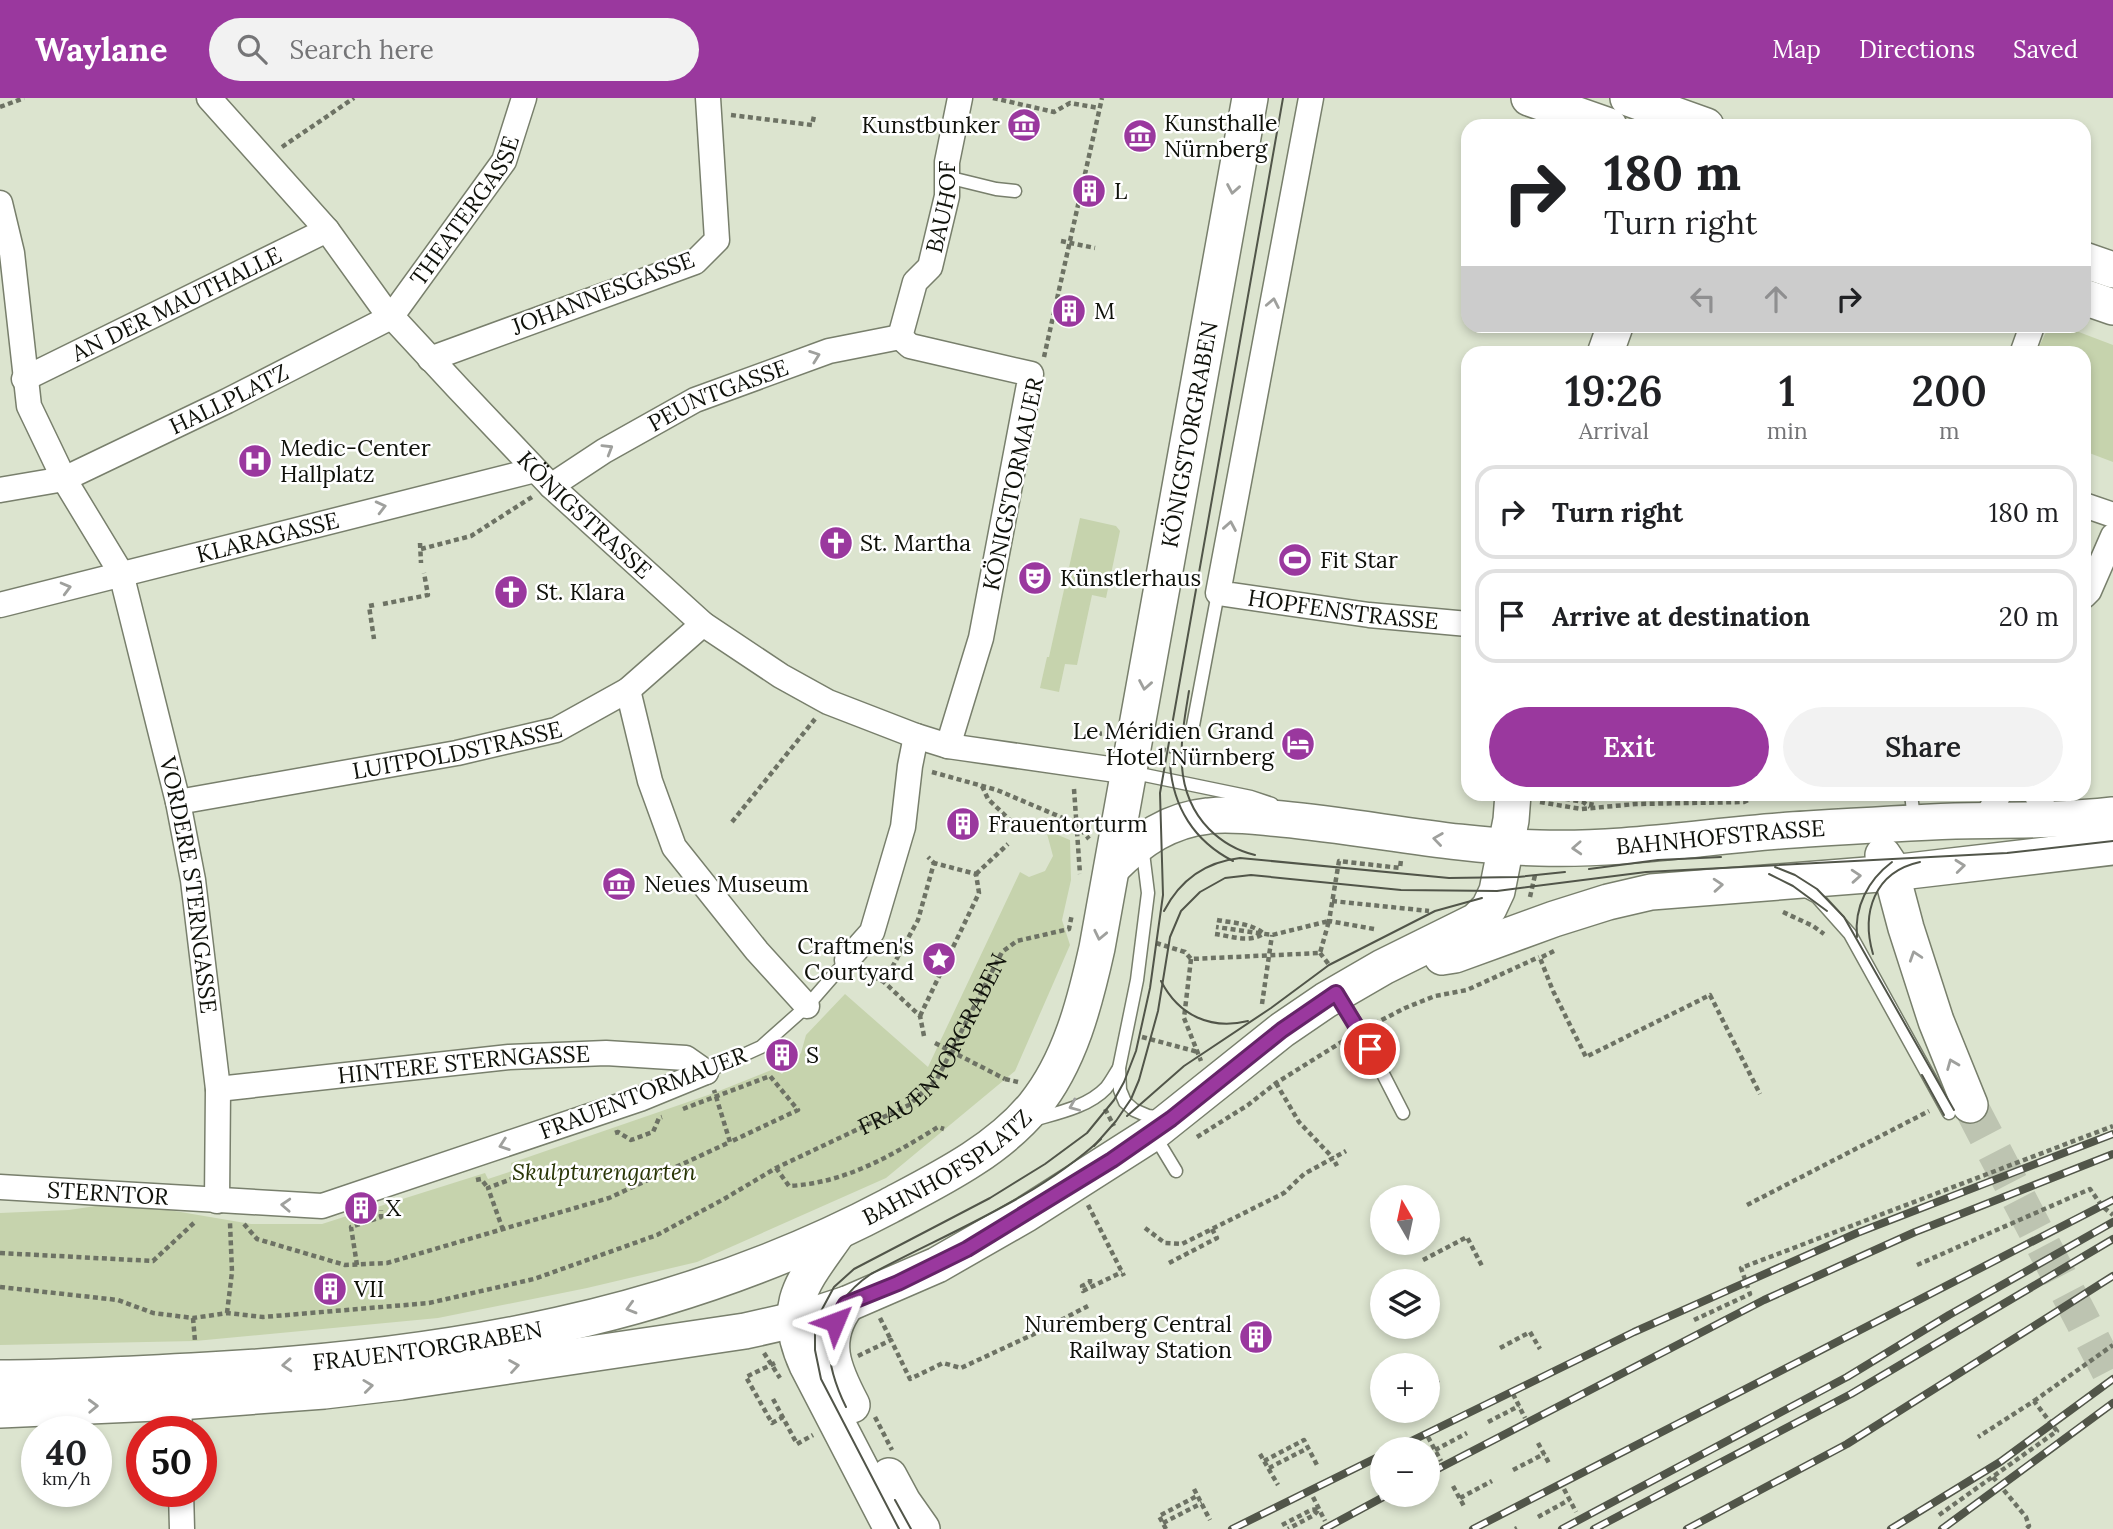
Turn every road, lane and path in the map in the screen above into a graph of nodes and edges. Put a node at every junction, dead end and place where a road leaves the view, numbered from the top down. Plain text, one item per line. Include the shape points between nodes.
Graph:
1 (24, 98) edge
2 (209, 98) edge
3 (354, 98) edge
4 (524, 98) edge
5 (960, 98) edge
6 (993, 98) edge
7 (1102, 98) edge
8 (1250, 98) edge
9 (1311, 98) edge
10 (1529, 98) edge
11 (1628, 98) edge
12 (709, 105) edge
13 (0, 107) edge
14 (1100, 108) junction
15 (814, 116) dead end
16 (1693, 117) edge
17 (1589, 119) edge
18 (263, 159) junction
19 (947, 177) junction
20 (1015, 191) dead end
21 (0, 203) edge
22 (327, 230) junction
23 (1061, 242) dead end
24 (1069, 244) junction
25 (1094, 248) dead end
26 (2091, 262) edge
27 (2113, 270) edge
28 (2091, 299) edge
29 (2113, 307) edge
30 (391, 317) junction
31 (900, 337) junction
32 (430, 359) junction
33 (1031, 374) junction
34 (24, 379) junction
35 (543, 478) junction
36 (64, 479) junction
37 (0, 490) edge
38 (2091, 507) edge
39 (2113, 515) edge
40 (2113, 536) edge
41 (422, 563) dead end
42 (121, 573) junction
43 (424, 573) dead end
44 (2091, 589) edge
45 (1218, 593) junction
46 (383, 604) dead end
47 (0, 605) edge
48 (374, 605) dead end
49 (1461, 623) edge
50 (703, 624) junction
51 (374, 639) dead end
52 (628, 690) junction
53 (828, 702) junction
54 (1192, 731) dead end
55 (916, 736) junction
56 (948, 746) junction
57 (910, 766) junction
58 (1129, 778) junction
59 (982, 786) junction
60 (1074, 789) dead end
61 (1523, 801) edge
62 (1540, 801) edge
63 (1578, 801) edge
64 (1592, 801) edge
65 (1746, 801) edge
66 (178, 802) junction
67 (1591, 807) junction
68 (2043, 807) edge
69 (1992, 808) edge
70 (1913, 809) edge
71 (2113, 814) edge
72 (734, 821) dead end
73 (1014, 824) dead end
74 (1077, 824) junction
75 (1329, 824) junction
76 (1855, 826) junction
77 (1139, 830) junction
78 (1089, 840) dead end
79 (1008, 844) dead end
80 (1506, 847) junction
81 (2113, 847) edge
82 (928, 858) dead end
83 (934, 863) junction
84 (1338, 865) dead end
85 (1537, 865) dead end
86 (1113, 867) junction
87 (1892, 873) junction
88 (976, 874) junction
89 (1080, 876) dead end
90 (1771, 881) junction
91 (1332, 901) junction
92 (1074, 902) dead end
93 (1435, 911) dead end
94 (1217, 920) dead end
95 (1329, 921) junction
96 (1216, 927) dead end
97 (1374, 929) dead end
98 (1215, 934) dead end
99 (1264, 934) junction
100 (1272, 934) junction
101 (1536, 944) junction
102 (1185, 952) dead end
103 (1320, 953) junction
104 (1269, 957) junction
105 (1191, 959) junction
106 (847, 960) joint
107 (1383, 967) junction
108 (1335, 982) junction
109 (1262, 1004) dead end
110 (807, 1006) junction
111 (920, 1016) junction
112 (1361, 1031) junction
113 (1127, 1033) junction
114 (924, 1036) dead end
115 (935, 1044) dead end
116 (1198, 1052) junction
117 (1202, 1062) dead end
118 (1119, 1068) junction
119 (706, 1072) junction
120 (1022, 1083) dead end
121 (1276, 1083) junction
122 (218, 1089) junction
123 (1760, 1094) dead end
124 (1097, 1095) junction
125 (716, 1097) junction
126 (682, 1109) dead end
127 (1960, 1109) joint
128 (1930, 1110) dead end
129 (1404, 1112) dead end
130 (671, 1114) dead end
131 (1016, 1125) junction
132 (2113, 1126) edge
133 (944, 1129) dead end
134 (1171, 1131) junction
135 (1119, 1134) dead end
136 (606, 1136) dead end
137 (730, 1142) junction
138 (1346, 1151) dead end
139 (533, 1161) dead end
140 (1335, 1162) junction
141 (776, 1168) junction
142 (1176, 1171) dead end
143 (0, 1187) edge
144 (217, 1202) junction
145 (1088, 1204) dead end
146 (1747, 1205) dead end
147 (2113, 1215) edge
148 (381, 1217) dead end
149 (1144, 1228) dead end
150 (1212, 1229) junction
151 (503, 1230) junction
152 (838, 1232) junction
153 (0, 1253) edge
154 (1423, 1260) dead end
155 (1169, 1263) dead end
156 (358, 1265) junction
157 (1917, 1265) dead end
158 (1483, 1268) dead end
159 (1090, 1279) dead end
160 (0, 1287) edge
161 (686, 1292) junction
162 (846, 1304) junction
163 (1088, 1306) dead end
164 (227, 1312) junction
165 (880, 1317) dead end
166 (193, 1318) junction
167 (795, 1320) junction
168 (1694, 1320) dead end
169 (696, 1339) junction
170 (891, 1340) junction
171 (195, 1341) dead end
172 (2113, 1345) edge
173 (1500, 1348) dead end
174 (1540, 1349) dead end
175 (855, 1358) dead end
176 (773, 1364) dead end
177 (1, 1384) edge
178 (1513, 1394) dead end
179 (773, 1399) dead end
180 (2034, 1401) junction
181 (1519, 1406) junction
182 (870, 1407) dead end
183 (164, 1416) edge
184 (186, 1416) edge
185 (783, 1417) junction
186 (1525, 1418) dead end
187 (1488, 1422) dead end
188 (1467, 1433) dead end
189 (814, 1434) dead end
190 (1978, 1437) dead end
191 (1538, 1443) dead end
192 (1308, 1447) junction
193 (1440, 1447) edge
194 (893, 1453) dead end
195 (1260, 1454) dead end
196 (1544, 1454) junction
197 (1264, 1461) junction
198 (1317, 1465) dead end
199 (1550, 1465) dead end
200 (1269, 1468) dead end
201 (1513, 1470) dead end
202 (1993, 1477) junction
203 (1492, 1481) dead end
204 (1278, 1485) dead end
205 (1453, 1486) dead end
206 (1194, 1489) dead end
207 (1564, 1489) dead end
208 (1197, 1496) junction
209 (1313, 1497) dead end
210 (1460, 1498) junction
211 (1570, 1500) junction
212 (1202, 1503) dead end
213 (181, 1507) edge
214 (1465, 1508) dead end
215 (1319, 1509) junction
216 (1576, 1512) dead end
217 (1939, 1515) dead end
218 (1538, 1517) dead end
219 (1210, 1520) dead end
220 (1325, 1521) dead end
221 (1282, 1525) dead end
222 (1164, 1526) edge
223 (182, 1529) edge
224 (892, 1529) edge
225 (922, 1529) edge
226 (1288, 1529) edge
227 (2026, 1529) edge

1 - 13 path
2 - 18 street, KÖNIGSTRASSE
3 - 18 path
4 - 30 street, THEATERGASSE via 504,162
5 - 19 street, BAUHOF
6 - 14 path via 1054,112 1070,103
7 - 14 path, KÖNIGSTORMAUER
8 -> 58 main road, KÖNIGSTORGRABEN
45 -> 9 street
10 - 17 main road
11 - 16 main road
12 - 15 path via 812,125
12 - 32 street, JOHANNESGASSE via 717,240 695,262
14 - 24 path, KÖNIGSTORMAUER
18 - 22 street, KÖNIGSTRASSE
19 - 20 lane
19 - 31 street, BAUHOF via 947,196 930,267 915,282
21 - 34 street via 12,253
22 - 30 street, KÖNIGSTRASSE
22 - 34 street, AN DER MAUTHALLE
23 - 24 path
24 - 25 path
24 - 33 path, KÖNIGSTORMAUER via 1043,362
26 - 27 main road
28 - 29 main road
30 - 32 street, KÖNIGSTRASSE
30 - 36 street, HALLPLATZ
31 - 33 street via 910,346
35 -> 31 street, PEUNTGASSE via 604,451 695,400 829,351
32 - 35 street, KÖNIGSTRASSE
33 - 56 street, KÖNIGSTORMAUER via 981,638
34 - 36 street via 29,406
35 - 41 path via 471,536 420,546
42 -> 35 street, KLARAGASSE
35 - 50 street, KÖNIGSTRASSE
36 - 37 street, HALLPLATZ
36 - 42 street
38 - 39 street
40 - 44 street
47 -> 42 street, KLARAGASSE
42 - 66 street, VORDERE STERNGASSE
43 - 46 path via 428,595
45 - 49 street, HOPFENSTRASSE
45 - 54 lane
48 - 51 path via 369,606
50 - 52 street, LUITPOLDSTRASSE
50 - 53 street, KÖNIGSTRASSE
52 - 66 street, LUITPOLDSTRASSE via 556,730
52 - 110 street via 650,780 674,847
53 - 55 street, KÖNIGSTRASSE
53 - 72 path
55 - 56 street, KÖNIGSTRASSE
55 - 57 street, FRAUENTORMAUER
56 - 58 street, KÖNIGSTRASSE via 1072,764
57 - 59 path
57 - 106 street, FRAUENTORMAUER via 903,828 872,932
58 - 75 lane, BAHNHOFSTRASSE via 1251,797
58 - 77 lane
58 - 86 main road, BAHNHOFSPLATZ
59 - 73 path via 988,799
59 - 74 path
60 - 74 path
61 - 80 main road
62 - 67 path
63 - 67 path
64 - 67 path
65 - 67 path, BAHNHOFSTRASSE
66 - 122 street, VORDERE STERNGASSE via 193,880
68 - 69 main road, BAHNHOFSTRASSE
68 - 71 main road, BAHNHOFSTRASSE
69 - 70 main road, BAHNHOFSTRASSE
70 - 76 main road, BAHNHOFSTRASSE
74 - 78 path
74 - 89 path
75 - 77 main road, BAHNHOFSTRASSE via 1211,815
80 -> 75 main road, BAHNHOFSTRASSE
76 -> 80 main road, BAHNHOFSTRASSE via 1610,846
76 - 87 main road via 1880,850
77 - 86 main road, BAHNHOFSTRASSE
77 - 113 lane via 1148,893
79 - 88 path
80 - 107 main road via 1497,891 1486,912 1464,928
87 -> 81 main road, BAHNHOFSTRASSE
82 - 83 path
83 - 88 path
83 - 111 path via 918,920 884,982
84 - 91 path
85 - 101 path via 1528,910
86 -> 131 main road, BAHNHOFSPLATZ via 1094,962 1070,1039 1051,1082
90 -> 87 main road, BAHNHOFSTRASSE
127 -> 87 main road
88 - 111 path via 979,893
101 -> 90 main road, BAHNHOFSTRASSE via 1608,902 1644,893
90 - 127 lane via 1817,897 1850,934
91 - 93 path
91 - 95 path
92 - 141 path, FRAUENTORGRABEN via 1069,929 1017,941 1002,952 937,1079 909,1105
94 - 99 path via 1247,925
95 - 97 path
95 - 100 path
95 - 103 path
96 - 99 path
98 - 99 path via 1256,939
99 - 100 path
100 - 104 path
101 - 107 main road, BAHNHOFSTRASSE via 1496,939 1455,955
101 - 112 path via 1466,990 1435,996
101 - 123 path via 1586,1057 1710,995
102 - 105 path
103 - 104 path
103 - 108 path
104 - 105 path
104 - 109 path
105 - 116 path via 1184,1018
106 - 110 lane, FRAUENTORMAUER
107 - 108 main road
108 - 112 lane
108 - 134 main road
110 - 119 lane, FRAUENTORMAUER via 761,1047
111 - 114 path
112 - 121 path
112 - 129 lane
113 - 116 path
113 - 118 lane
115 - 120 path, bridge
116 - 117 path
118 - 124 lane
118 - 134 lane via 1120,1090 1128,1104
119 - 122 street, HINTERE STERNGASSE via 686,1058 606,1053 509,1057
119 - 125 path
119 -> 144 street, FRAUENTORMAUER via 322,1206
121 - 134 path via 1248,1105
121 - 140 path via 1298,1122
122 - 144 street, VORDERE STERNGASSE
124 -> 131 lane via 1070,1109
124 - 135 path
125 - 126 path
125 - 137 path
125 - 137 path via 770,1076 798,1110
128 - 146 path
130 - 136 path via 659,1118 653,1132 631,1140 618,1132
131 - 152 main road, BAHNHOFSPLATZ via 971,1159
132 - 168 path via 1741,1268 1750,1294
133 - 141 path via 938,1127 882,1161 814,1185 789,1186
134 - 142 lane
134 - 162 main road via 967,1249
137 - 151 path via 609,1198
138 - 140 path
139 - 151 path via 521,1166 522,1175 488,1188
140 - 150 path via 1304,1174 1284,1193
141 - 164 path via 657,1235 534,1279 429,1303 263,1317
143 - 144 street, STERNTOR
144 - 153 path via 153,1261
144 - 156 path via 233,1211 257,1239
144 - 164 path via 229,1217 232,1272
145 - 159 path via 1123,1274 1083,1291
147 - 157 path via 2090,1189
148 - 156 path via 351,1227
149 - 150 path via 1165,1243 1182,1244
150 - 155 path via 1217,1238
151 - 156 path via 387,1263
152 - 161 main road, FRAUENTORGRABEN
152 - 167 main road, BAHNHOFSPLATZ via 800,1287
154 - 158 path via 1466,1237
160 - 166 path via 118,1300 153,1313
161 - 169 main road via 706,1298 715,1312 713,1324
161 -> 177 main road, FRAUENTORGRABEN via 551,1327 382,1356
162 - 167 main road, FRAUENTORGRABEN
162 - 225 main road via 831,1335 836,1370 897,1491
163 - 170 path via 961,1368 943,1363 910,1379
164 - 166 path
165 - 170 path
166 - 171 path
167 - 169 main road, FRAUENTORGRABEN
167 - 224 main road, BAHNHOFSPLATZ via 804,1357
184 -> 169 main road, FRAUENTORGRABEN via 324,1391
170 - 175 path
172 - 180 path
173 - 174 path via 1530,1332
176 - 185 path via 746,1377 772,1423
177 -> 183 main road, FRAUENTORGRABEN via 38,1408
178 - 181 path
179 - 185 path
180 - 190 path
180 - 202 path via 2057,1431
181 - 186 path
181 - 187 path
182 - 194 path
185 - 189 path via 797,1444
188 - 193 path
191 - 196 path
192 - 197 path via 1304,1440
192 - 198 path
192 - 200 path
195 - 197 path
196 - 199 path
196 - 201 path
197 - 204 path
202 - 217 path
202 - 227 path via 2026,1517
203 - 210 path
205 - 210 path
206 - 208 path
207 - 211 path
208 - 219 path
208 - 222 path via 1158,1516
209 - 215 path
210 - 214 path
211 - 216 path
211 - 218 path
212 - 222 path
213 - 223 street
215 - 220 path
215 - 221 path
215 - 226 path

